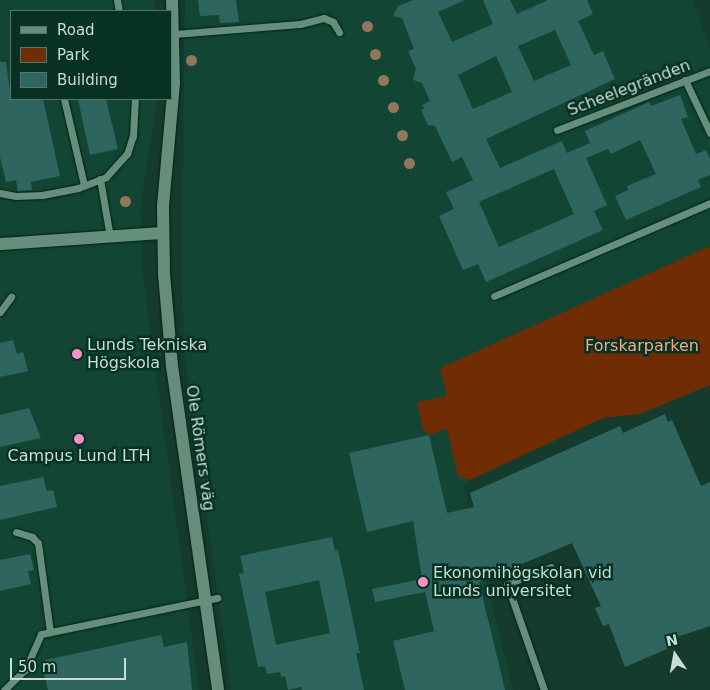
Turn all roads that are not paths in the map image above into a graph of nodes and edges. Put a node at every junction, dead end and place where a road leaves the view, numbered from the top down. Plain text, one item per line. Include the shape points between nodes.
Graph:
1 (172, 0) edge
2 (339, 32) dead end
3 (174, 34) junction
4 (710, 71) edge
5 (685, 80) junction
6 (64, 100) edge
7 (135, 100) edge
8 (557, 130) dead end
9 (710, 133) edge
10 (100, 179) junction
11 (84, 185) junction
12 (0, 193) edge
13 (710, 203) edge
14 (163, 233) junction
15 (110, 236) junction
16 (0, 244) edge
17 (494, 296) dead end
18 (11, 297) dead end
19 (0, 312) edge
20 (16, 532) dead end
21 (551, 567) dead end
22 (211, 600) junction
23 (50, 632) junction
24 (4, 690) edge
25 (218, 690) edge
26 (544, 690) edge

1 - 3 street, Ole Römers väg
2 - 3 lane via 333,22 324,18 300,24
3 - 14 street, Ole Römers väg via 174,83
4 - 5 lane, Scheelegränden
5 - 8 lane, Scheelegränden
5 - 9 lane
6 - 11 lane
7 - 10 lane via 133,136 127,154 118,167
10 - 11 lane
10 - 15 lane
11 - 12 lane via 42,194 16,196
13 - 17 lane
14 - 15 street
14 - 22 street, Ole Römers väg via 172,366
15 - 16 street
18 - 19 lane
20 - 23 lane via 32,537 38,543
21 - 26 lane via 507,584
22 - 23 lane
22 - 25 street, Ole Römers väg
23 - 24 lane via 41,634 25,670

